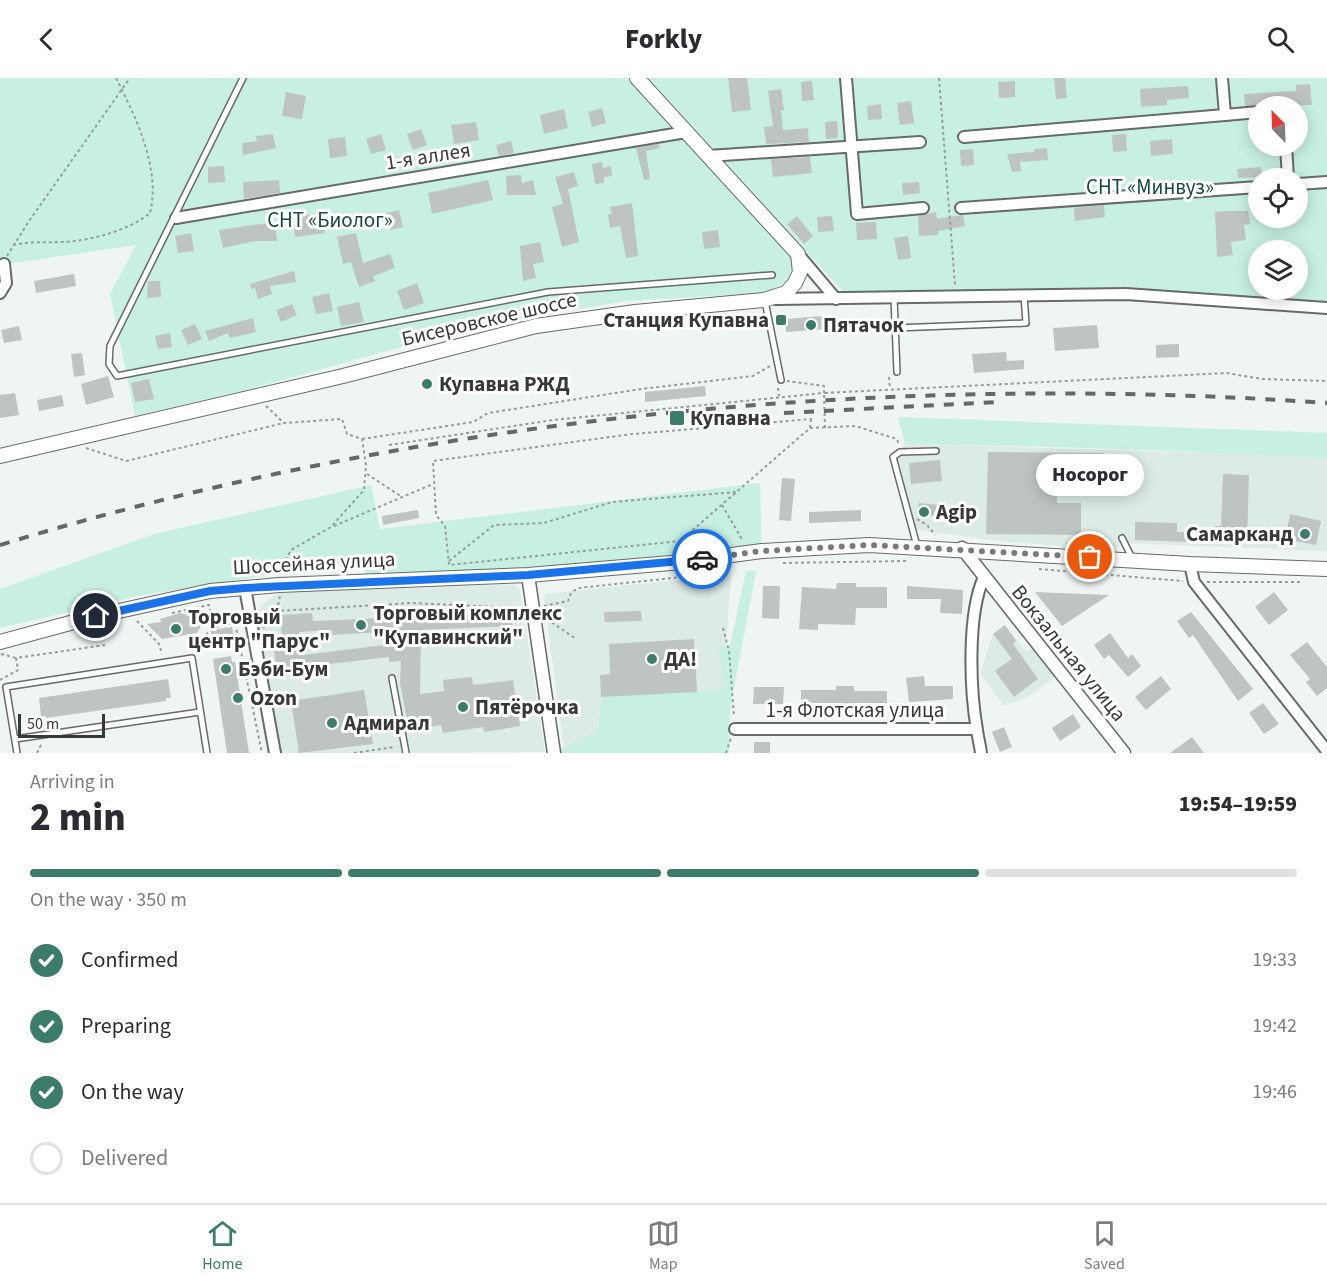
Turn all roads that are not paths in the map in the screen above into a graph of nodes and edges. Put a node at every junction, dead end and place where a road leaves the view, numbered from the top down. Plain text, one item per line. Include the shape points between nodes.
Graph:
1 (243, 78) edge
2 (637, 78) edge
3 (846, 78) edge
4 (1222, 78) edge
5 (1248, 113) edge
6 (1225, 115) junction
7 (686, 132) junction
8 (964, 137) dead end
9 (920, 142) dead end
10 (852, 145) junction
11 (708, 156) junction
12 (1327, 182) edge
13 (1308, 183) edge
14 (1248, 188) edge
15 (923, 208) dead end
16 (962, 208) dead end
17 (176, 218) junction
18 (798, 254) junction
19 (4, 264) road end
20 (772, 275) dead end
21 (0, 293) edge
22 (1024, 295) junction
23 (894, 298) junction
24 (836, 299) junction
25 (764, 300) junction
26 (1327, 308) edge
27 (896, 328) junction
28 (897, 372) dead end
29 (781, 380) road end
30 (936, 451) dead end
31 (0, 456) edge
32 (1122, 538) dead end
33 (917, 546) junction
34 (962, 548) junction
35 (1133, 560) junction
36 (1190, 564) junction
37 (1327, 569) edge
38 (528, 575) junction
39 (984, 577) junction
40 (245, 588) junction
41 (0, 642) edge
42 (392, 678) dead end
43 (3, 686) edge
44 (200, 712) junction
45 (735, 729) road end
46 (976, 729) junction
47 (15, 739) junction
48 (1327, 751) edge
49 (17, 753) edge
50 (207, 753) edge
51 (275, 753) edge
52 (406, 753) edge
53 (554, 753) edge
54 (981, 753) edge
55 (1124, 753) edge

1 - 17 lane
2 - 7 main road
3 - 10 street
4 - 6 street
5 - 6 street
6 - 8 street
7 - 11 main road
7 - 17 street, 1-я аллея
9 - 10 street
10 - 11 street
10 - 15 street via 857,214
11 - 18 main road
12 - 13 street
14 - 16 street
17 - 20 lane via 110,346 109,364 117,376 548,292
18 - 24 street
18 - 25 main road, Бисеровское шоссе via 800,272 795,283 786,293
19 - 21 street via 6,284
22 - 23 street
22 - 26 street via 1126,294
22 - 27 lane via 1026,323
23 - 24 street
23 - 27 lane
24 - 25 street
25 - 29 lane
25 - 31 main road, Бисеровское шоссе via 536,326
27 - 28 lane
30 - 33 lane via 900,452 894,457
32 - 35 lane
33 - 34 main road, Шоссейная улица
33 - 38 main road, Шоссейная улица via 869,545 750,553
34 - 35 main road, Шоссейная улица
34 - 39 street, Вокзальная улица
35 - 36 main road, Шоссейная улица
36 - 37 main road, Шоссейная улица
36 - 48 street via 1194,582
38 - 40 main road, Шоссейная улица
38 - 53 street
39 - 46 street via 977,592 974,638
39 - 55 street, Вокзальная улица
40 - 41 main road, Шоссейная улица via 158,602
40 - 51 street
42 - 52 lane
43 - 44 lane via 192,658
43 - 47 lane
44 - 47 lane
44 - 50 lane
45 - 46 street, 1-я Флотская улица
46 - 54 street
47 - 49 lane

